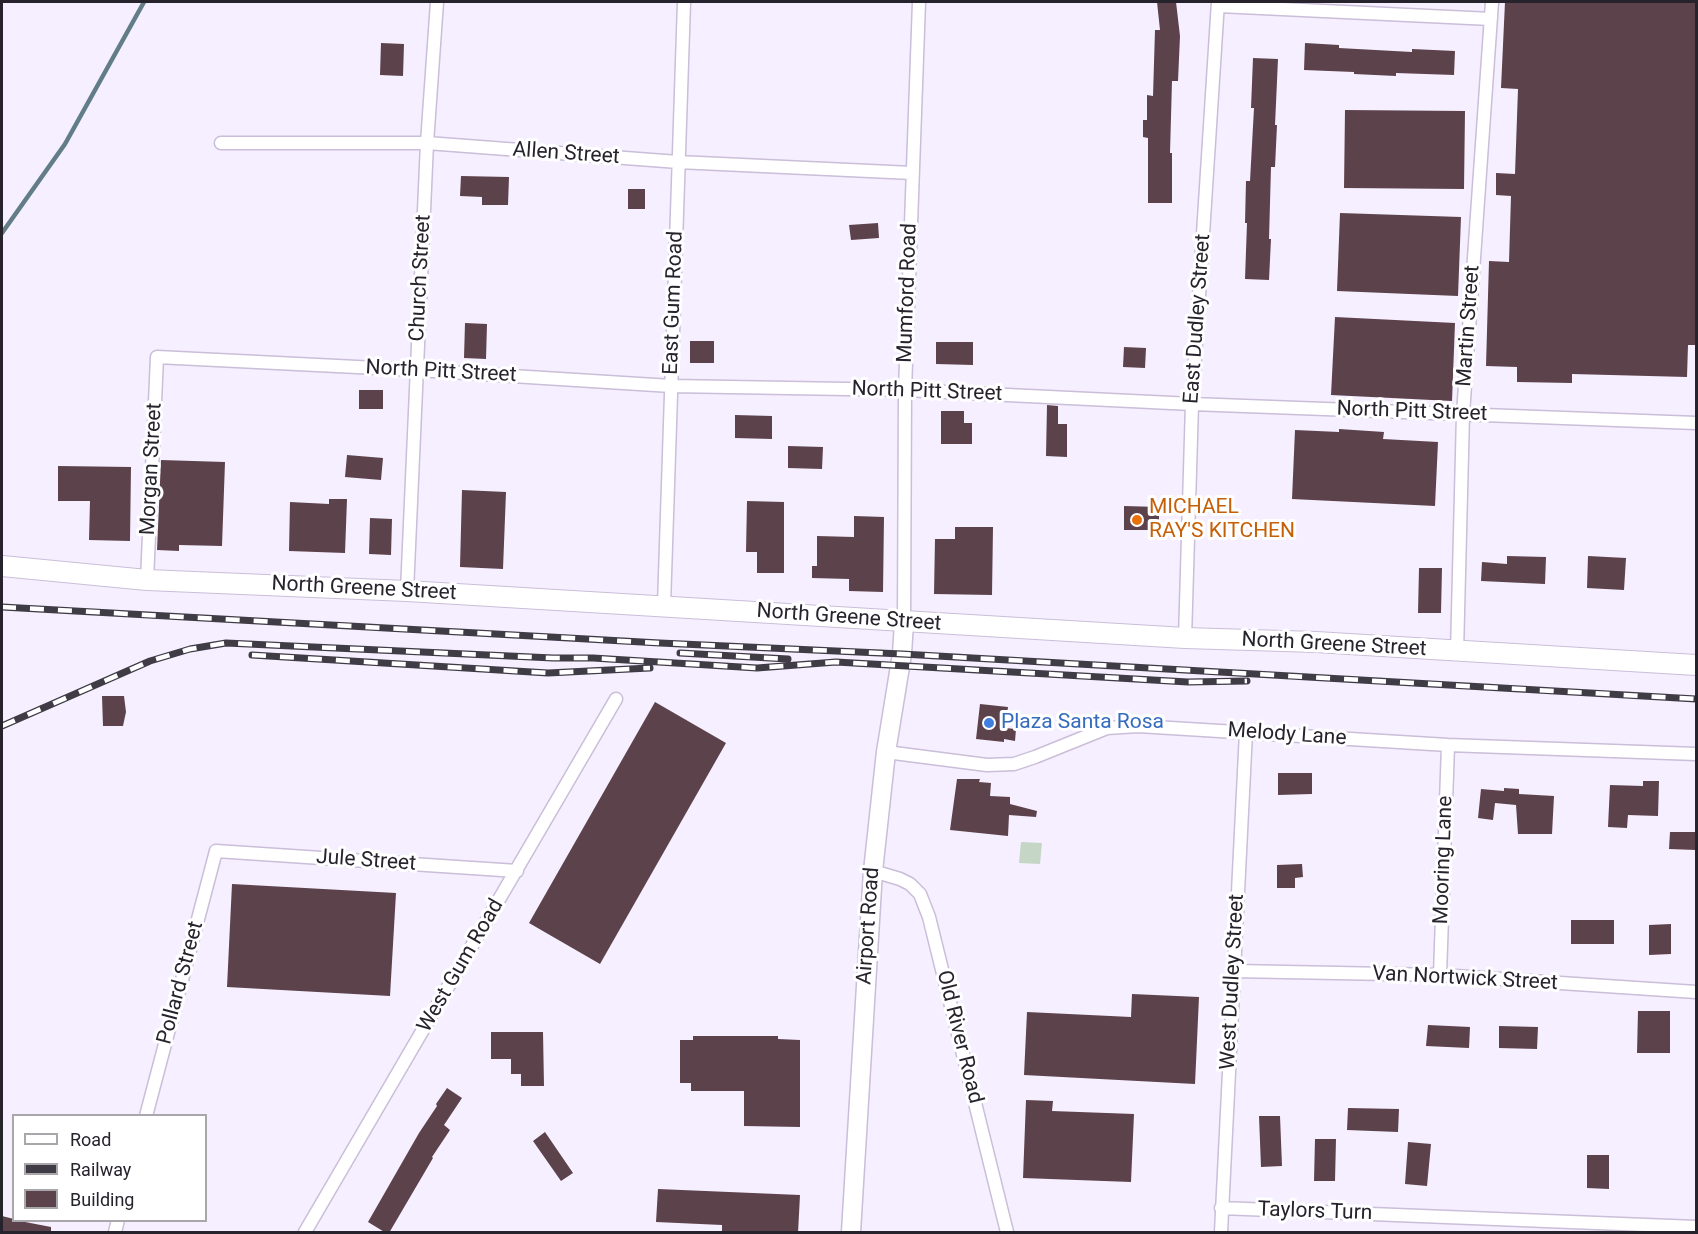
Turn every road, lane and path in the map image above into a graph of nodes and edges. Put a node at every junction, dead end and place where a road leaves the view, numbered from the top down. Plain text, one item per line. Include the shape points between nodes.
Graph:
1 (437, 2) edge
2 (684, 2) edge
3 (919, 2) edge
4 (1492, 2) edge
5 (1219, 4) edge
6 (1491, 19) junction
7 (221, 143) dead end
8 (427, 143) junction
9 (678, 162) junction
10 (912, 173) junction
11 (157, 357) joint
12 (417, 370) junction
13 (671, 387) junction
14 (904, 390) junction
15 (1192, 404) junction
16 (1463, 414) junction
17 (1696, 423) edge
18 (2, 566) edge
19 (147, 580) junction
20 (407, 591) junction
21 (664, 605) junction
22 (904, 622) junction
23 (1185, 638) junction
24 (1457, 652) junction
25 (1696, 665) edge
26 (616, 699) dead end
27 (1246, 732) junction
28 (1448, 745) junction
29 (886, 752) junction
30 (1696, 754) edge
31 (216, 851) joint
32 (517, 870) junction
33 (873, 871) junction
34 (1234, 971) junction
35 (1440, 975) junction
36 (1696, 992) edge
37 (147, 1114) edge
38 (1221, 1208) junction
39 (1696, 1227) edge
40 (304, 1233) edge
41 (851, 1233) edge
42 (1008, 1233) edge
43 (1221, 1233) edge

1 - 8 street, Church Street
2 - 9 street, East Gum Road
3 - 10 street, Mumford Road
4 - 6 street, Martin Street
5 - 6 street
5 - 15 street, East Dudley Street
6 - 16 street, Martin Street
7 - 8 street, Allen Street
8 - 9 street, Allen Street
8 - 12 street, Church Street
9 - 10 street, Allen Street
9 - 13 street, East Gum Road
10 - 14 street, Mumford Road
11 - 12 street, North Pitt Street
11 - 19 street, Morgan Street
12 - 13 street, North Pitt Street
12 - 20 street, Church Street
13 - 14 street, North Pitt Street
13 - 21 street, East Gum Road
14 - 15 street, North Pitt Street
14 - 22 street, Mumford Road
15 - 16 street, North Pitt Street
15 - 23 street, East Dudley Street
16 - 17 street, North Pitt Street
16 - 24 street, Martin Street
18 - 19 main road, North Greene Street
19 - 20 main road, North Greene Street
20 - 21 main road, North Greene Street
21 - 22 main road, North Greene Street
22 - 23 main road, North Greene Street
22 - 29 street, Airport Road
23 - 24 main road, North Greene Street
24 - 25 main road, North Greene Street
26 - 32 street, West Gum Road
27 - 28 street, Melody Lane
27 - 29 street, Melody Lane via 1121,726 1020,763 998,766
27 - 34 street, West Dudley Street
28 - 30 street, Melody Lane
28 - 35 street, Mooring Lane
29 - 33 street, Airport Road
31 - 32 street, Jule Street
31 - 37 street, Pollard Street
32 - 40 street, West Gum Road
33 - 41 street, Airport Road
33 - 42 street, Old River Road via 910,884 924,903
34 - 35 street, Van Nortwick Street
34 - 38 street, West Dudley Street
35 - 36 street, Van Nortwick Street
38 - 39 street, Taylors Turn
38 - 43 street, West Dudley Street

